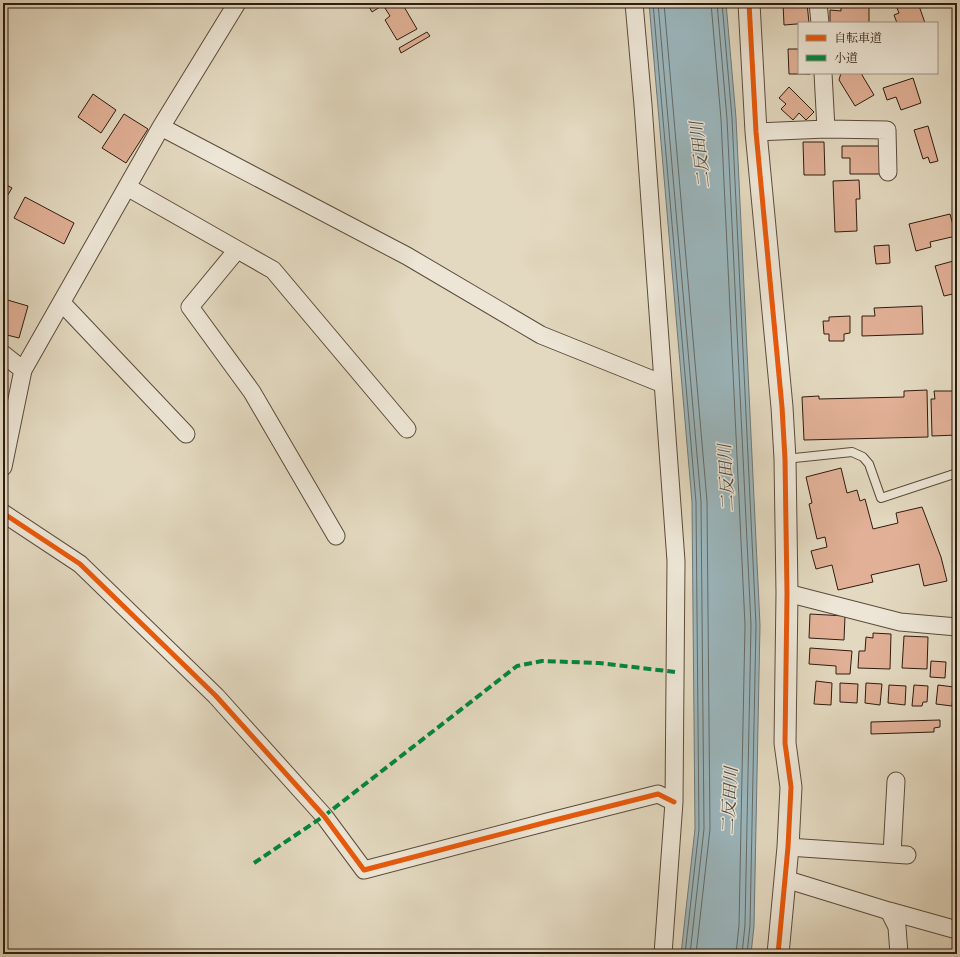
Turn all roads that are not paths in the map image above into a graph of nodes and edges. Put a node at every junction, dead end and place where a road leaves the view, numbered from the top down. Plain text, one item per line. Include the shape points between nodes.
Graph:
1 (237, 3) edge
2 (748, 3) edge
3 (818, 3) edge
4 (635, 4) edge
5 (820, 22) edge
6 (823, 74) edge
7 (162, 127) junction
8 (826, 129) junction
9 (756, 132) junction
10 (888, 172) dead end
11 (127, 187) junction
12 (237, 250) junction
13 (62, 302) junction
14 (3, 354) edge
15 (23, 370) junction
16 (663, 384) junction
17 (407, 429) dead end
18 (186, 434) dead end
19 (785, 459) junction
20 (3, 467) edge
21 (957, 473) edge
22 (3, 513) edge
23 (336, 536) dead end
24 (787, 593) junction
25 (957, 627) edge
26 (896, 781) dead end
27 (674, 802) junction
28 (788, 848) junction
29 (785, 879) junction
30 (889, 911) junction
31 (957, 930) edge
32 (662, 954) edge
33 (778, 954) edge
34 (899, 954) edge

1 - 7 street
2 - 9 street
3 - 5 street
4 - 16 street
6 - 8 street
7 - 11 street
7 - 16 street via 407,256 541,335
8 - 9 street
8 - 10 street via 887,130
9 - 19 street
11 - 12 street
11 - 13 street
12 - 17 street via 273,270
12 - 23 street via 190,307 252,392
13 - 15 street
13 - 18 street
14 - 15 street
15 - 20 street
16 - 27 street via 676,561
19 - 21 lane via 852,452 863,457 869,464 881,498
19 - 24 street
22 - 27 street via 80,564 216,696 324,816 364,870 658,794
24 - 25 street via 900,622
24 - 28 street via 785,744 791,787
26 - 28 street via 900,855
27 - 32 street
28 - 29 street
29 - 30 street
29 - 33 street
30 - 31 street
30 - 34 street via 897,927

